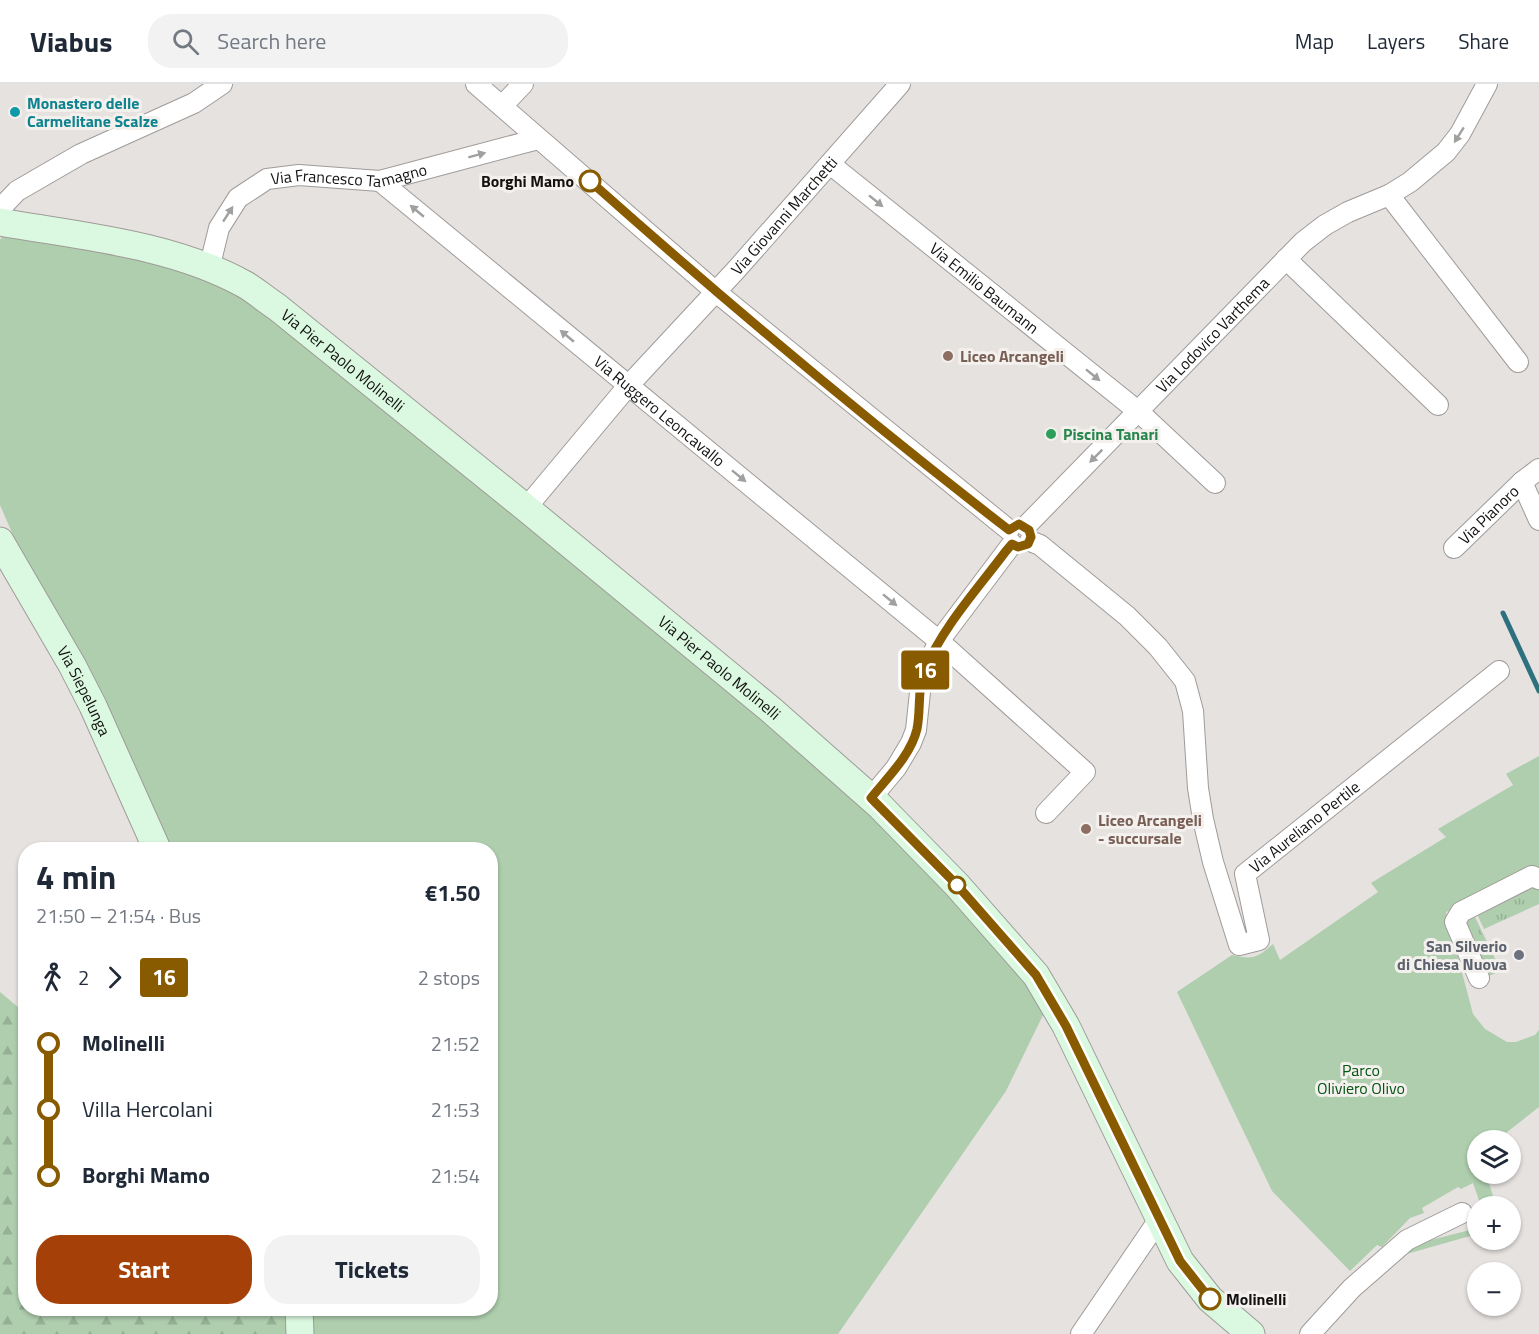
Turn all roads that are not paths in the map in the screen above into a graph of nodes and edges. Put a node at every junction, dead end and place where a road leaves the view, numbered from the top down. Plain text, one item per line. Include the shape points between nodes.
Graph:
1 (222, 84) edge
2 (476, 84) edge
3 (523, 84) edge
4 (900, 84) edge
5 (1487, 84) edge
6 (502, 106) junction
7 (538, 139) junction
8 (830, 164) junction
9 (380, 181) junction
10 (1389, 195) junction
11 (0, 209) edge
12 (0, 222) edge
13 (1286, 259) junction
14 (209, 269) junction
15 (716, 292) junction
16 (1518, 362) dead end
17 (628, 386) junction
18 (1438, 405) dead end
19 (1139, 412) junction
20 (1539, 469) edge
21 (1522, 482) junction
22 (1215, 483) dead end
23 (526, 508) junction
24 (1539, 520) edge
25 (1019, 535) junction
26 (0, 541) edge
27 (1454, 548) dead end
28 (939, 641) junction
29 (1499, 671) dead end
30 (871, 798) junction
31 (1046, 813) dead end
32 (154, 842) edge
33 (1539, 879) edge
34 (1479, 978) dead end
35 (1462, 1213) dead end
36 (1160, 1218) junction
37 (299, 1316) edge
38 (300, 1334) edge
39 (1081, 1334) edge
40 (1251, 1334) edge
41 (1310, 1334) edge

1 - 11 street via 194,103 81,154 17,191
2 - 6 street
3 - 6 street
4 - 8 street, Via Giovanni Marchetti
5 -> 10 street, Via Lodovico Varthema via 1454,143
6 - 7 street
9 -> 7 street, Via Francesco Tamagno
7 - 15 street
8 - 15 street, Via Giovanni Marchetti
8 -> 19 street, Via Emilio Baumann
14 -> 9 street, Via Francesco Tamagno via 219,228 238,198 267,179 298,175
17 -> 9 street, Via Ruggero Leoncavallo
10 - 13 street, Via Lodovico Varthema via 1325,225
10 - 16 street
12 - 14 street, Via Pier Paolo Molinelli via 181,257
13 - 18 street
13 - 19 street, Via Lodovico Varthema
14 - 23 street, Via Pier Paolo Molinelli via 244,284 278,308
15 - 17 street, Via Giovanni Marchetti
15 - 25 street
17 - 23 street, Via Giovanni Marchetti
17 -> 28 street, Via Ruggero Leoncavallo
19 - 22 street
19 -> 25 street, Via Lodovico Varthema
20 - 21 street, Via Pianoro
21 - 24 street, Via Pianoro
21 - 27 street, Via Pianoro
23 - 30 street, Via Pier Paolo Molinelli via 770,709
25 - 28 street, Via Lodovico Varthema
25 - 29 street, Via Aureliano Pertile via 1040,545 1127,616 1185,681 1193,711 1203,819 1239,945 1259,940 1245,874
26 - 32 street, Via Siepelunga via 83,685
28 - 30 street, Via Lodovico Varthema via 921,683 911,743
28 - 31 street via 1085,772
30 - 36 street, Via Pier Paolo Molinelli via 957,885 1036,975 1066,1026
33 - 34 street via 1532,876 1456,918
35 - 41 street via 1407,1240 1352,1288
36 - 39 street
36 - 40 street, Via Pier Paolo Molinelli via 1180,1261 1210,1299
37 - 38 street

